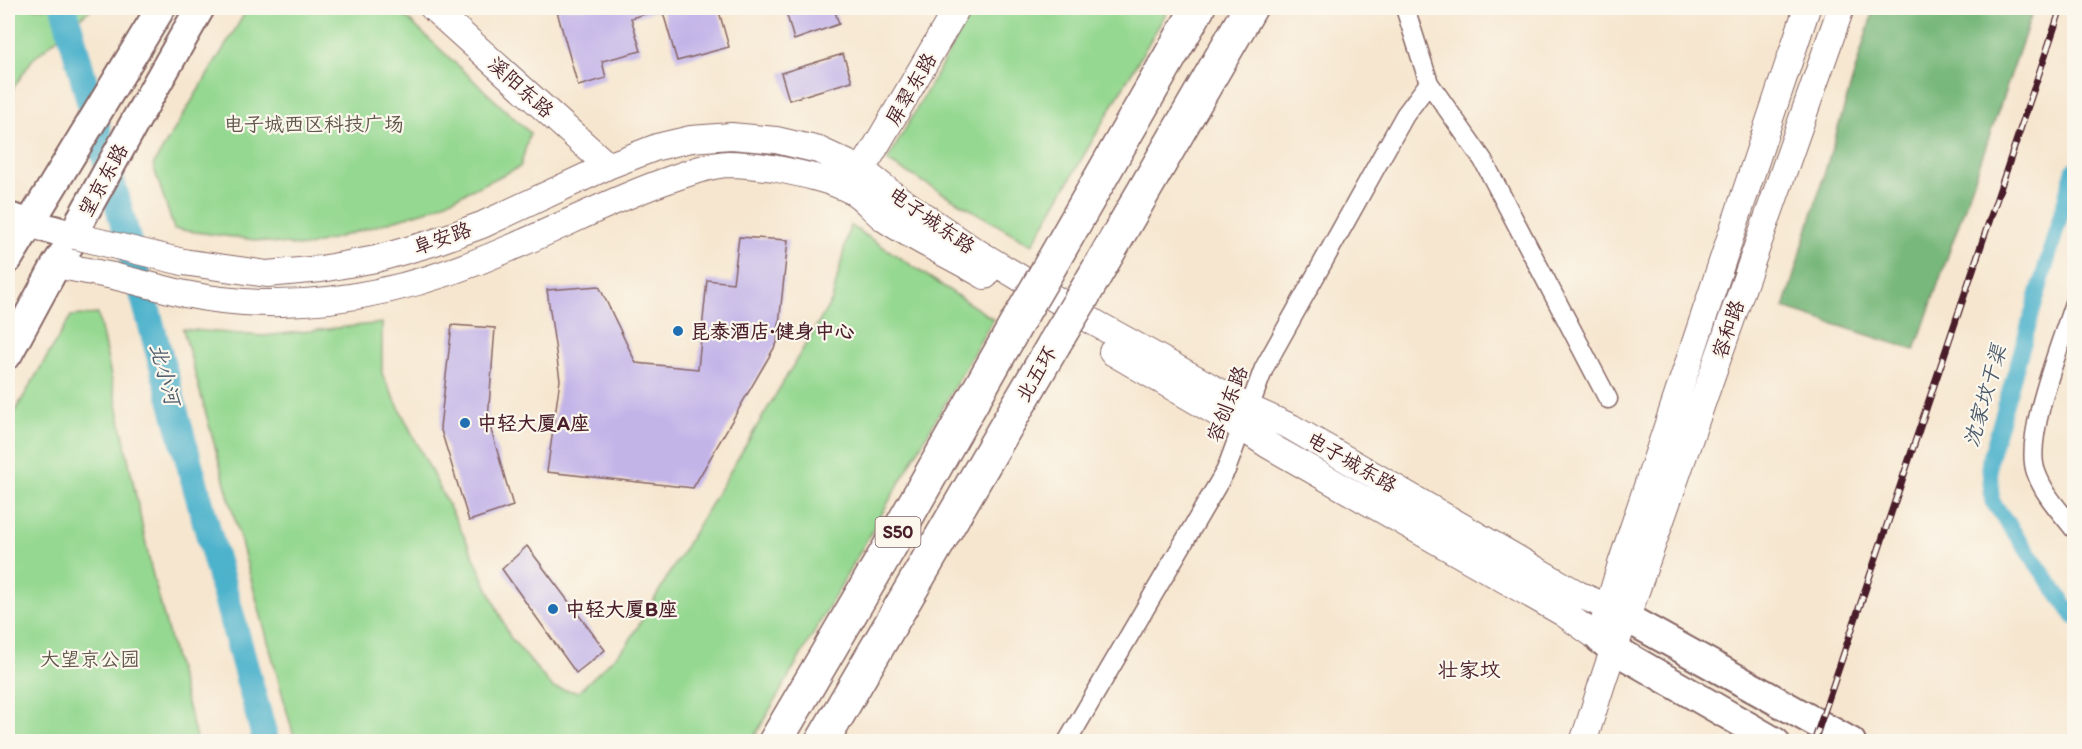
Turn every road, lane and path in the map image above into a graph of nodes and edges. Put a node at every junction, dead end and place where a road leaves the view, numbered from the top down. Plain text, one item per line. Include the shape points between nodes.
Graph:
1 (161, 8) edge
2 (200, 8) edge
3 (434, 8) edge
4 (957, 8) edge
5 (1198, 8) edge
6 (1251, 8) edge
7 (1405, 8) edge
8 (1807, 8) edge
9 (1841, 8) edge
10 (1429, 83) junction
11 (608, 166) junction
12 (858, 181) junction
13 (18, 221) edge
14 (78, 227) junction
15 (8, 255) edge
16 (56, 265) junction
17 (2074, 303) edge
18 (8, 354) edge
19 (1608, 399) dead end
20 (1245, 417) junction
21 (2074, 529) edge
22 (1617, 612) junction
23 (1606, 644) junction
24 (775, 741) edge
25 (822, 741) edge
26 (1067, 741) edge
27 (1567, 741) edge
28 (1584, 741) edge
29 (1775, 741) edge
30 (1851, 741) edge

1 - 13 main road, 望京东路 via 65,165
2 - 14 main road, 望京东路, bridge
3 - 11 main road, 溪阳东路
4 - 12 main road, 屏翠东路
5 - 24 highway, S50, bridge
6 - 25 highway, 北五环 / S50, bridge
7 - 10 street
8 - 22 main road, 容和路
9 - 22 main road, 容和路
10 - 19 street via 1483,160
10 - 20 street, 容创东路 via 1405,114 1264,368
11 - 12 main road, 阜安路 via 657,147 731,136 776,140 819,150
11 - 14 main road, 阜安路, bridge via 482,225 432,243 321,269 267,274 183,262
12 - 16 main road, 阜安路, bridge via 728,164 701,169 616,199 507,250 415,283 344,299 235,303
12 - 20 main road, 电子城东路 via 895,196 972,249
13 - 14 main road, 阜安路
13 - 15 main road, 望京东路
14 - 16 main road, 望京东路
15 - 16 main road
16 - 18 main road, 望京东路
17 - 21 street via 2036,423 2033,447 2035,470 2047,495
20 - 22 main road, 电子城东路 via 1291,427 1528,566
20 - 23 main road, 电子城东路 via 1268,445 1563,613
20 - 26 street, 容创东路 via 1226,470
22 - 23 main road, 容和路
22 - 30 main road, 电子城东路
23 - 27 main road
23 - 28 main road via 1600,693
23 - 29 main road, 电子城东路

